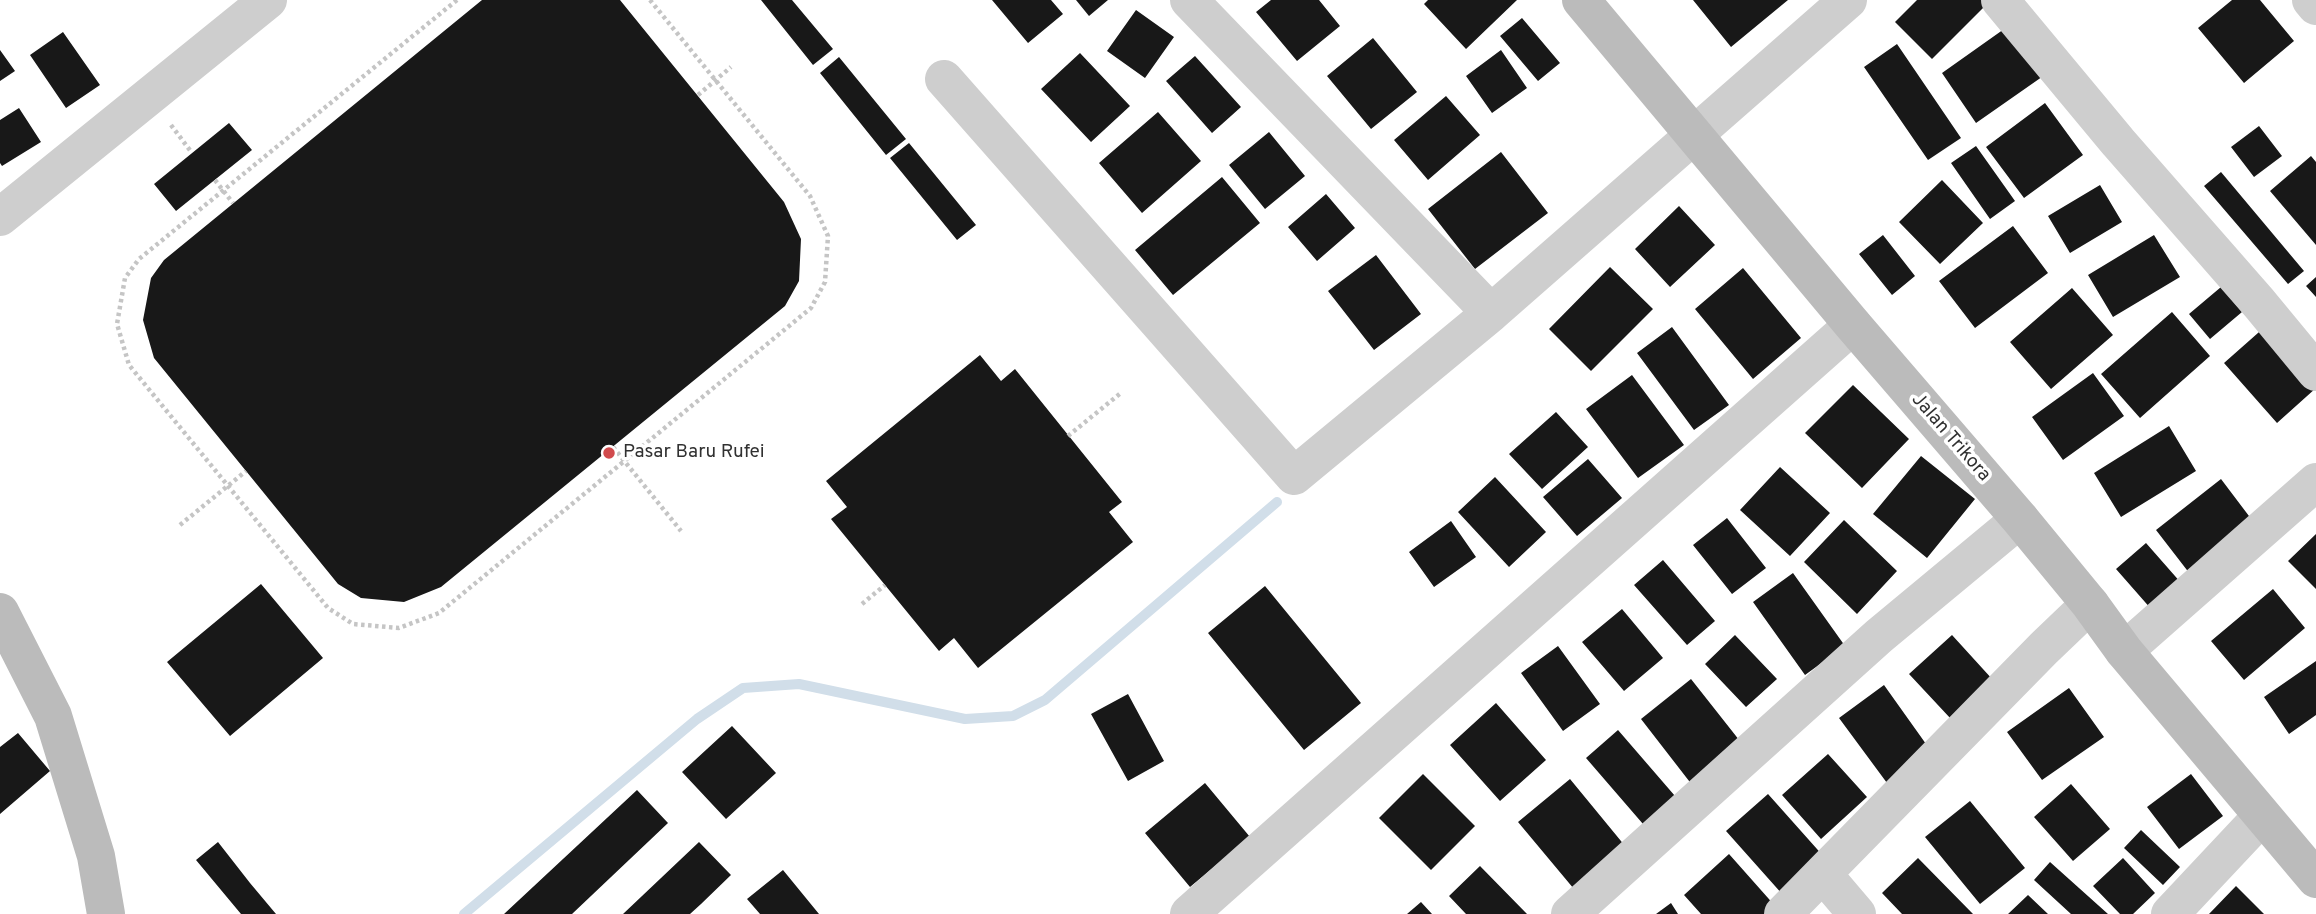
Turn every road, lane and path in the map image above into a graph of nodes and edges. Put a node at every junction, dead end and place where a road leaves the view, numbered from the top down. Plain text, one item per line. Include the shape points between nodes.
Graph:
1 (268, 0) edge
2 (457, 0) edge
3 (650, 0) edge
4 (1189, 0) edge
5 (1581, 0) edge
6 (1848, 0) edge
7 (2000, 0) edge
8 (2311, 0) edge
9 (2316, 6) edge
10 (731, 67) dead end
11 (944, 79) dead end
12 (715, 80) junction
13 (698, 95) dead end
14 (1694, 136) junction
15 (215, 180) dead end
16 (223, 191) junction
17 (233, 203) dead end
18 (0, 217) edge
19 (1490, 313) junction
20 (1853, 326) junction
21 (2316, 372) edge
22 (1122, 392) dead end
23 (1068, 436) dead end
24 (613, 447) dead end
25 (624, 461) junction
26 (246, 471) dead end
27 (2316, 482) edge
28 (228, 486) junction
29 (2020, 519) junction
30 (180, 525) dead end
31 (681, 531) dead end
32 (885, 585) dead end
33 (862, 604) dead end
34 (2090, 604) junction
35 (0, 612) edge
36 (2124, 651) junction
37 (2262, 816) junction
38 (1822, 874) junction
39 (2316, 879) edge
40 (106, 914) edge
41 (1189, 914) edge
42 (1570, 914) edge
43 (1783, 914) edge
44 (1857, 914) edge
45 (2170, 914) edge

1 - 18 street
2 - 16 path
3 - 12 path
4 - 19 street
5 - 14 street, Jalan Trikora
6 - 14 street
7 - 21 street
8 - 9 street
10 - 12 path
11 - 19 street via 1294,477
12 - 13 path
12 - 25 path via 810,196 828,236 825,282 811,309
14 - 19 street
14 - 20 street, Jalan Trikora
15 - 16 path
16 - 17 path
16 - 28 path via 139,259 125,278 117,324 129,365
20 - 29 street, Jalan Trikora
20 - 41 street
22 - 23 path
24 - 25 path
25 - 28 path via 439,612 399,628 353,624 328,608
25 - 31 path
26 - 28 path
27 - 36 street
28 - 30 path
29 - 34 street, Jalan Trikora
29 - 42 street via 1879,636
32 - 33 path
34 - 36 street, Jalan Trikora
34 - 38 street
35 - 40 street via 53,716 96,856
36 - 37 street, Jalan Trikora
37 - 39 street, Jalan Trikora
37 - 45 street
38 - 43 street
38 - 44 street

